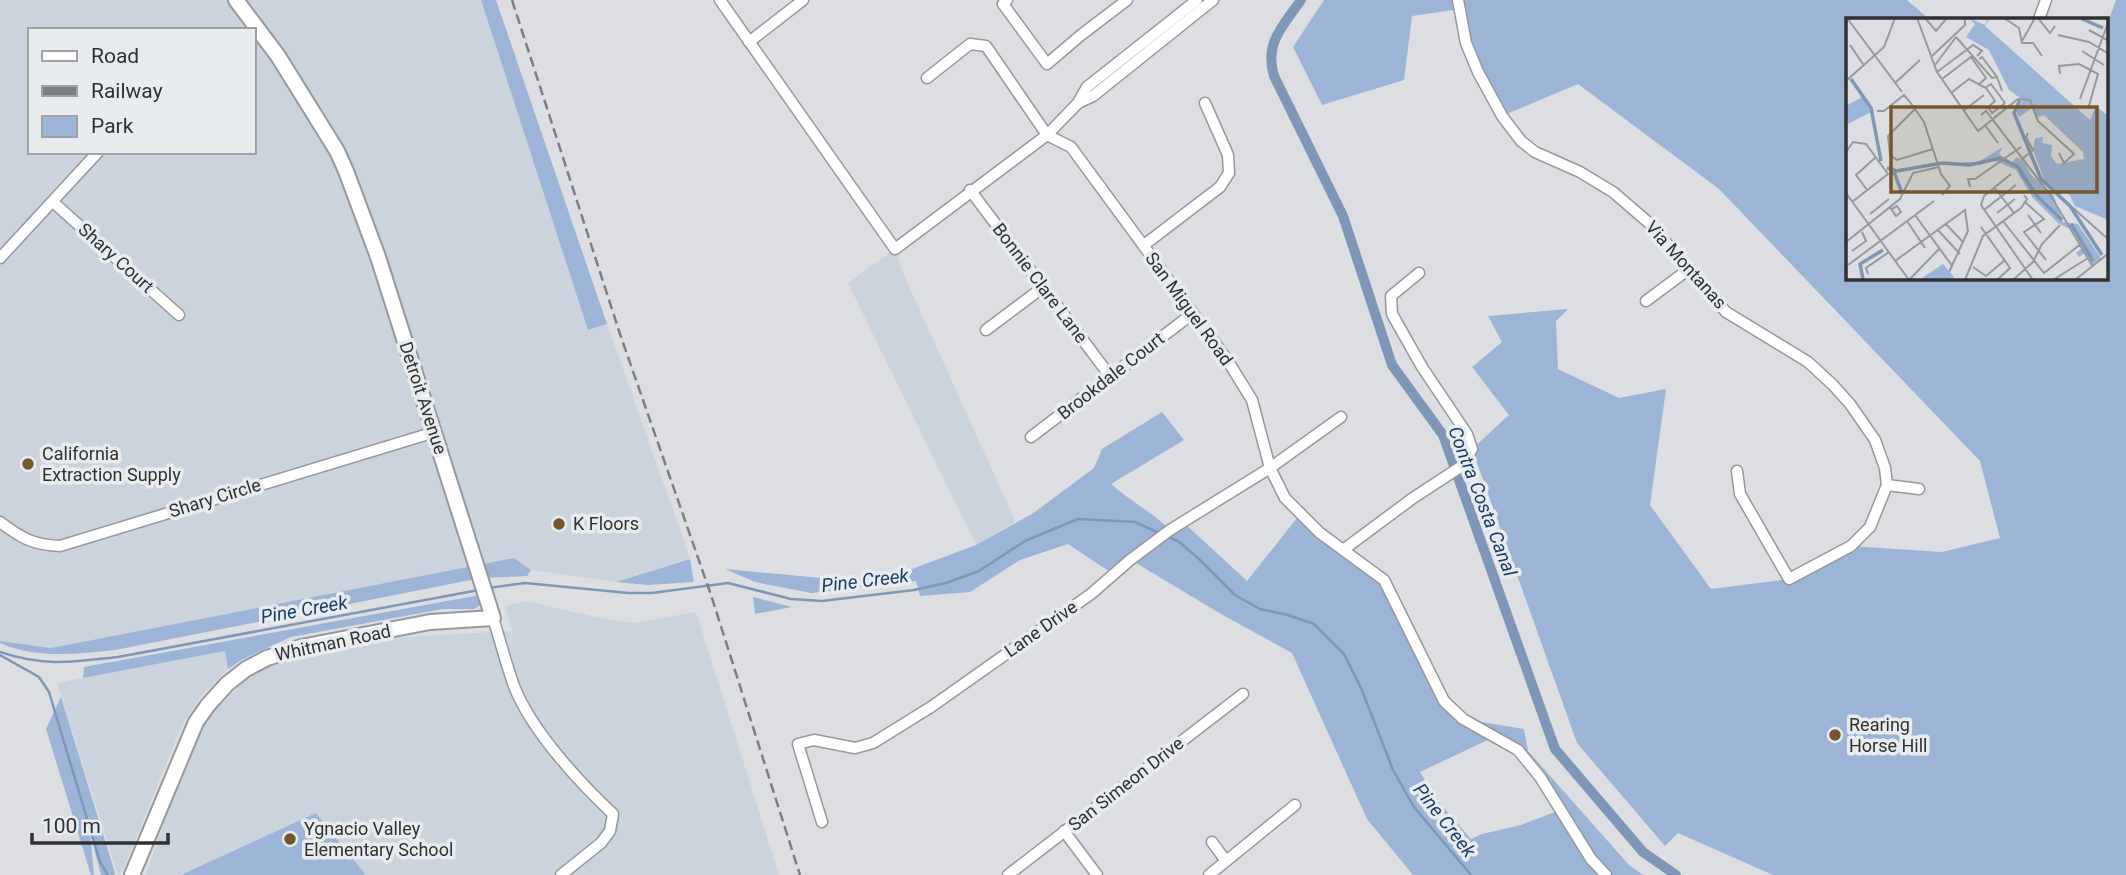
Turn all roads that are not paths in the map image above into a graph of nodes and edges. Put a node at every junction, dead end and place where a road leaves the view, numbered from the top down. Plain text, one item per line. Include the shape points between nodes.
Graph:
1 (236, 0) edge
2 (720, 0) edge
3 (803, 0) edge
4 (1007, 0) edge
5 (1127, 0) edge
6 (1197, 0) edge
7 (1213, 0) edge
8 (1458, 0) edge
9 (2046, 0) edge
10 (2039, 18) edge
11 (247, 26) edge
12 (256, 35) edge
13 (749, 42) junction
14 (926, 78) dead end
15 (1078, 103) junction
16 (1205, 103) dead end
17 (1047, 135) junction
18 (96, 154) edge
19 (970, 190) junction
20 (54, 202) junction
21 (1144, 245) junction
22 (0, 258) edge
23 (1689, 269) junction
24 (1419, 273) dead end
25 (1042, 288) junction
26 (1646, 301) dead end
27 (1192, 314) junction
28 (179, 315) dead end
29 (986, 330) dead end
30 (1110, 376) junction
31 (1341, 417) dead end
32 (435, 432) junction
33 (1031, 438) dead end
34 (1270, 468) junction
35 (1737, 471) dead end
36 (1887, 485) junction
37 (1919, 489) dead end
38 (0, 522) edge
39 (1343, 550) junction
40 (493, 618) junction
41 (1243, 694) dead end
42 (1296, 805) dead end
43 (822, 822) dead end
44 (1064, 831) junction
45 (1212, 842) dead end
46 (1226, 861) junction
47 (132, 875) edge
48 (561, 875) edge
49 (1008, 875) edge
50 (1097, 875) edge
51 (1209, 875) edge
52 (1606, 875) edge

1 - 11 street, Detroit Avenue
2 - 13 street
3 - 13 street
4 - 5 street via 1003,4 1047,64
6 - 15 street via 1087,87
7 - 15 street via 1093,96
8 - 23 street, Via Montanas via 1466,43 1478,72 1521,141 1613,192 1649,223
9 - 10 street
12 - 32 street, Detroit Avenue via 278,56 337,151 378,257
13 - 19 street via 895,249
14 - 17 street via 970,44 986,46
15 - 17 street
16 - 21 street via 1227,155 1229,173 1220,187
17 - 19 street
17 - 21 street, San Miguel Road via 1071,147
18 - 20 street
19 - 25 street, Bonnie Clare Lane
20 - 22 street
20 - 28 street, Shary Court
21 - 27 street, San Miguel Road
23 - 26 street
23 - 36 street, Via Montanas via 1726,312 1808,362 1850,404 1878,447
24 - 39 street via 1391,296 1392,314 1472,449 1462,466
25 - 29 street
25 - 30 street, Bonnie Clare Lane
27 - 30 street, Brookdale Court
27 - 34 street, San Miguel Road via 1252,400
30 - 33 street, Brookdale Court
31 - 34 street, Lane Drive
32 - 38 street, Shary Circle via 60,546 39,545
32 - 40 street, Detroit Avenue
34 - 39 street, San Miguel Road via 1286,498
34 - 43 street, Lane Drive via 1170,530 1091,594 873,743 855,748 814,740 798,744
35 - 36 street via 1740,494 1789,579 1851,545 1870,527
36 - 37 street
39 - 52 street, San Miguel Road via 1384,580 1444,701 1463,719 1518,750
40 - 47 street, Whitman Road via 430,622 301,647 246,669 196,722
40 - 48 street, Detroit Avenue via 515,688 539,731 613,814 610,831 601,843
41 - 44 street, San Simeon Drive
42 - 46 street
44 - 49 street, San Simeon Drive
44 - 50 street
45 - 46 street
46 - 51 street

